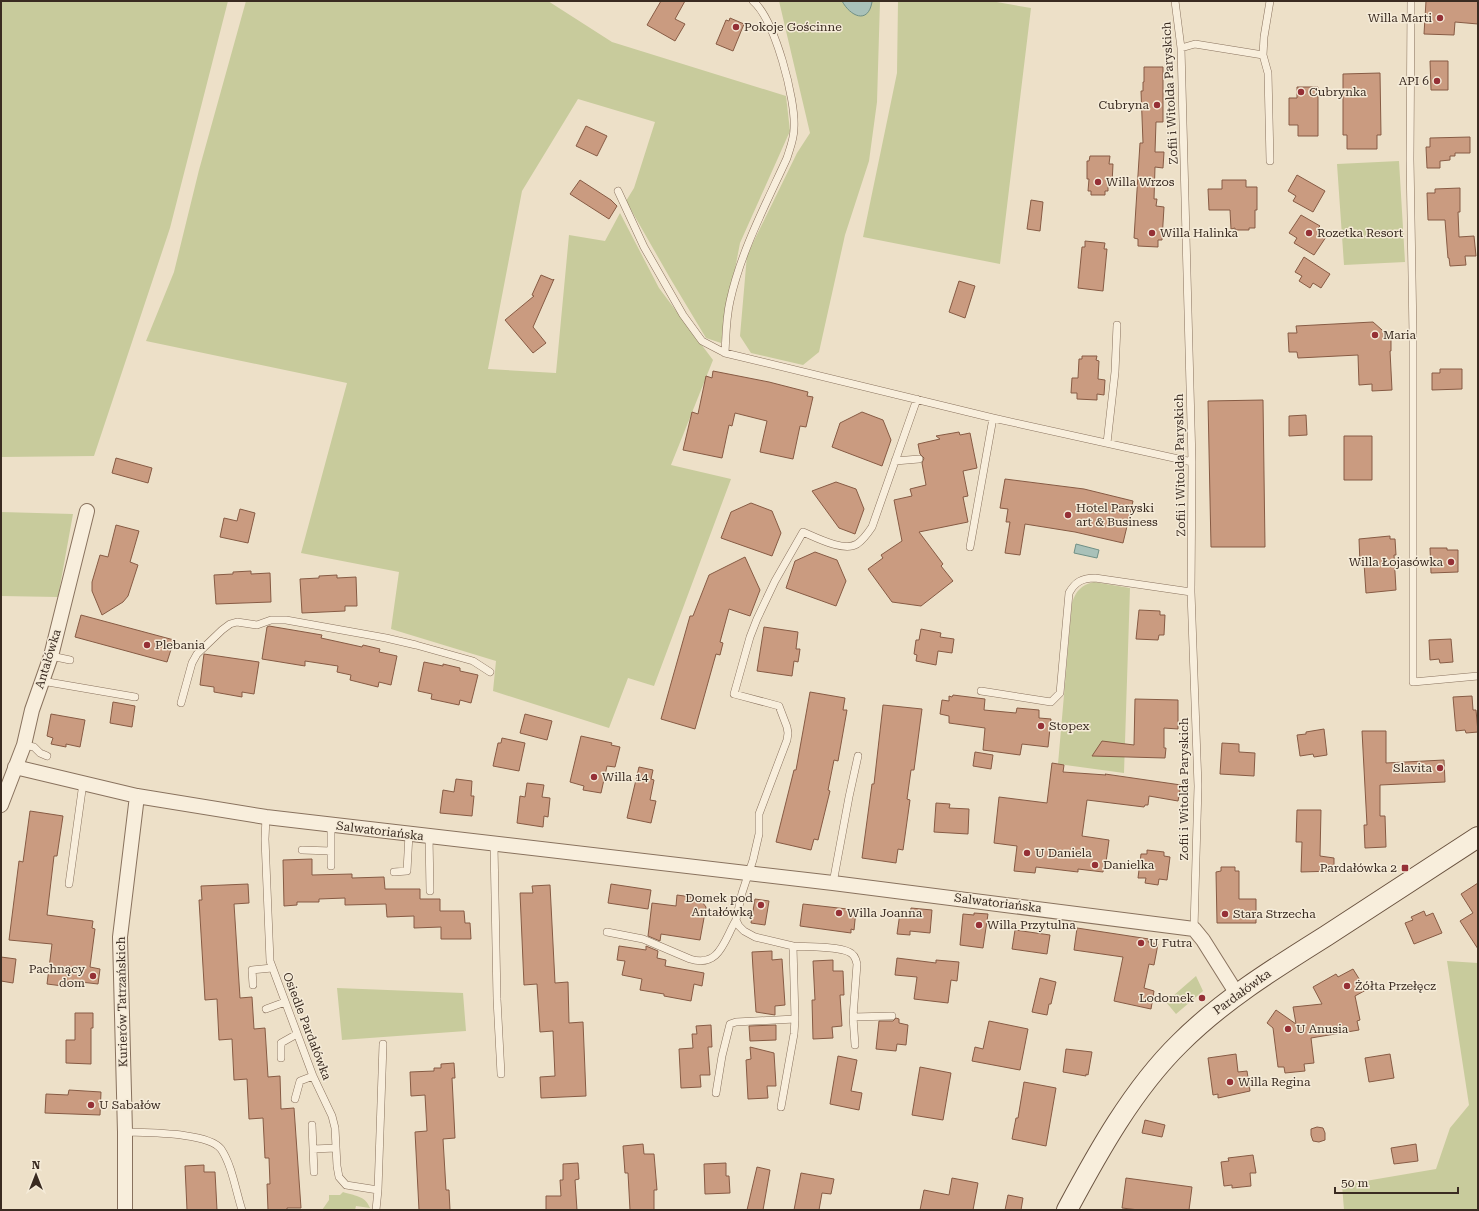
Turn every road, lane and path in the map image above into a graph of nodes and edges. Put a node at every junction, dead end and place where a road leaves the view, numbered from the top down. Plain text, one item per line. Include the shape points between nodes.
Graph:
1 (753, 1) edge
2 (1175, 1) edge
3 (1270, 1) edge
4 (1411, 1) edge
5 (1181, 48) junction
6 (1264, 54) junction
7 (1270, 161) dead end
8 (618, 191) dead end
9 (1117, 325) dead end
10 (725, 354) junction
11 (917, 399) junction
12 (993, 418) junction
13 (1108, 443) junction
14 (919, 460) dead end
15 (895, 461) junction
16 (1192, 462) junction
17 (87, 511) dead end
18 (970, 548) dead end
19 (1191, 592) junction
20 (51, 656) junction
21 (70, 660) dead end
22 (490, 672) dead end
23 (1478, 676) edge
24 (42, 681) junction
25 (981, 691) dead end
26 (136, 697) dead end
27 (181, 703) dead end
28 (24, 745) junction
29 (47, 756) dead end
30 (858, 756) dead end
31 (15, 767) junction
32 (83, 783) junction
33 (136, 796) junction
34 (1, 806) edge
35 (266, 817) junction
36 (331, 825) junction
37 (409, 834) junction
38 (429, 836) junction
39 (1478, 837) edge
40 (494, 845) junction
41 (302, 850) dead end
42 (331, 851) junction
43 (331, 866) dead end
44 (394, 872) dead end
45 (748, 873) junction
46 (833, 883) junction
47 (69, 884) dead end
48 (430, 891) dead end
49 (736, 920) junction
50 (1194, 929) junction
51 (607, 932) dead end
52 (792, 946) junction
53 (272, 968) junction
54 (253, 985) dead end
55 (1237, 994) junction
56 (285, 1002) junction
57 (266, 1009) dead end
58 (892, 1016) dead end
59 (853, 1017) junction
60 (794, 1018) junction
61 (297, 1034) junction
62 (383, 1044) dead end
63 (855, 1045) dead end
64 (282, 1058) dead end
65 (501, 1074) dead end
66 (313, 1076) junction
67 (716, 1093) dead end
68 (295, 1099) dead end
69 (781, 1107) dead end
70 (312, 1125) dead end
71 (126, 1132) junction
72 (336, 1148) junction
73 (314, 1149) junction
74 (314, 1172) dead end
75 (378, 1190) junction
76 (126, 1210) edge
77 (242, 1210) edge
78 (376, 1210) edge
79 (1068, 1210) edge

1 - 10 lane via 765,16 778,48 791,96 794,126 787,158 745,251 730,302
2 - 5 lane, Zofii i Witolda Paryskich
3 - 6 lane
4 - 23 lane via 1412,682
5 - 6 lane via 1195,44
5 - 16 lane, Zofii i Witolda Paryskich
6 - 7 lane via 1268,73
8 - 10 lane via 644,248 683,316 702,341
9 - 13 lane
10 - 11 lane
11 - 12 lane
11 - 15 lane
12 - 13 lane
12 - 18 lane
13 - 16 lane
14 - 15 lane
15 - 45 lane via 872,527 858,543 849,546 837,544 804,532 767,598 750,637 734,694 779,706 788,733 759,814 759,834
16 - 19 lane, Zofii i Witolda Paryskich
17 - 20 street, Antałówka
19 - 25 lane via 1095,578 1081,580 1069,593 1060,693 1051,702
19 - 50 lane, Zofii i Witolda Paryskich via 1198,786
20 - 21 lane
20 - 24 street, Antałówka
22 - 27 lane via 472,661 386,638 286,620 271,620 257,624 237,622 222,630 197,654 192,662
24 - 26 lane
24 - 28 street, Antałówka
28 - 29 lane via 34,747
28 - 31 street, Antałówka
30 - 46 lane
31 - 32 street, Salwatoriańska
31 - 34 street, Antałówka
32 - 33 street, Salwatoriańska
32 - 47 lane
33 - 35 street, Salwatoriańska
33 - 71 street, Kurierów Tatrzańskich via 120,937
35 - 36 street, Salwatoriańska
35 - 53 lane, Osiedle Pardałówka
36 - 37 street, Salwatoriańska
36 - 42 lane
37 - 38 street, Salwatoriańska
37 - 44 lane via 407,871
38 - 40 street, Salwatoriańska
38 - 48 lane
39 - 55 street, Pardałówka
40 - 45 street, Salwatoriańska
40 - 65 lane
41 - 42 lane
42 - 43 lane
45 - 46 street, Salwatoriańska
45 - 49 lane
46 - 50 street, Salwatoriańska
49 - 51 lane via 721,950 715,957 705,961 690,959 643,939
49 - 52 lane via 744,931 755,937
50 - 55 street
52 - 59 lane via 839,949 856,957
52 - 60 lane
53 - 54 lane via 252,970
53 - 56 lane, Osiedle Pardałówka
55 - 79 street, Pardałówka via 1180,1043 1150,1077 1102,1148
56 - 57 lane
56 - 61 lane, Osiedle Pardałówka
58 - 59 lane
59 - 63 lane
60 - 67 lane via 730,1024
60 - 69 lane via 794,1034
61 - 64 lane via 281,1043
61 - 66 lane, Osiedle Pardałówka
62 - 75 lane
66 - 68 lane via 300,1081
66 - 72 lane, Osiedle Pardałówka via 332,1116
70 - 73 lane
71 - 76 street, Kurierów Tatrzańskich
71 - 77 lane via 199,1138 220,1148
72 - 73 lane
72 - 75 lane, Osiedle Pardałówka via 336,1166 339,1177 346,1186
73 - 74 lane
75 - 78 lane

